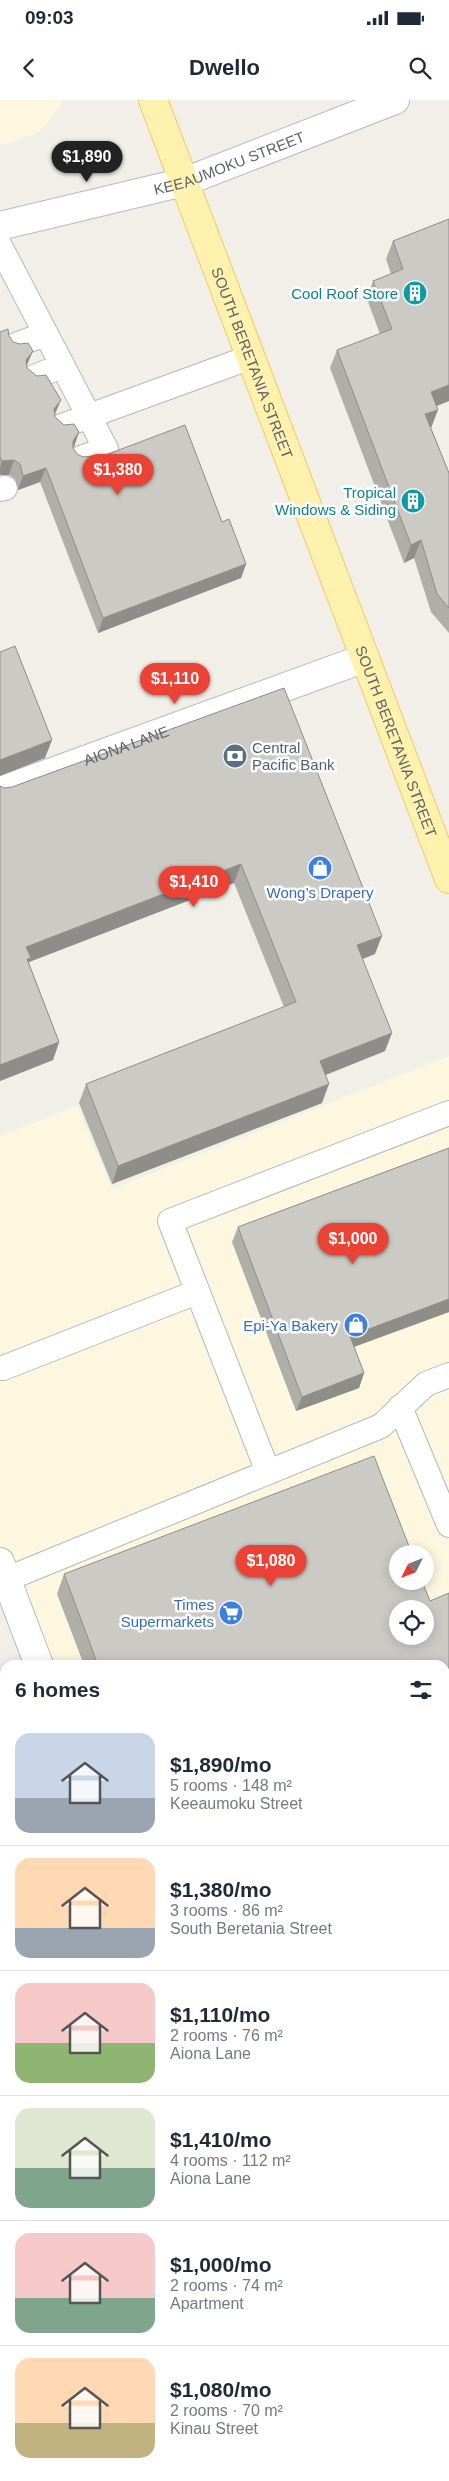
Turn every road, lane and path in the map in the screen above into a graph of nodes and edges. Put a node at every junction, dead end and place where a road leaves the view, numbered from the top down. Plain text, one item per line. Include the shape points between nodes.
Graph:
1 (153, 100) edge
2 (395, 100) edge
3 (184, 182) junction
4 (0, 226) edge
5 (0, 246) edge
6 (45, 334) junction
7 (16, 345) edge
8 (251, 356) junction
9 (62, 366) junction
10 (34, 377) edge
11 (89, 416) junction
12 (62, 426) edge
13 (80, 458) edge
14 (365, 658) junction
15 (0, 791) edge
16 (449, 879) edge
17 (449, 1113) edge
18 (197, 1292) junction
19 (3, 1368) dead end
20 (449, 1375) edge
21 (400, 1407) junction
22 (268, 1472) junction
23 (449, 1526) edge
24 (3, 1570) edge
25 (37, 1660) edge

1 - 3 main road, SOUTH BERETANIA STREET
2 - 3 main road, KEEAUMOKU STREET
3 - 4 main road, KEEAUMOKU STREET
3 - 8 main road, SOUTH BERETANIA STREET
5 - 6 lane
6 - 7 lane
6 - 9 lane
8 - 11 lane
8 - 14 main road, SOUTH BERETANIA STREET
9 - 10 lane
9 - 11 lane
11 - 12 lane
11 - 13 lane via 106,449
14 - 15 main road, AIONA LANE
14 - 16 main road, SOUTH BERETANIA STREET
17 - 18 lane via 170,1221
18 - 19 lane
18 - 22 lane
20 - 21 lane via 426,1384
21 - 22 lane via 381,1426
21 - 23 lane
22 - 24 lane via 72,1553
24 - 25 main road

